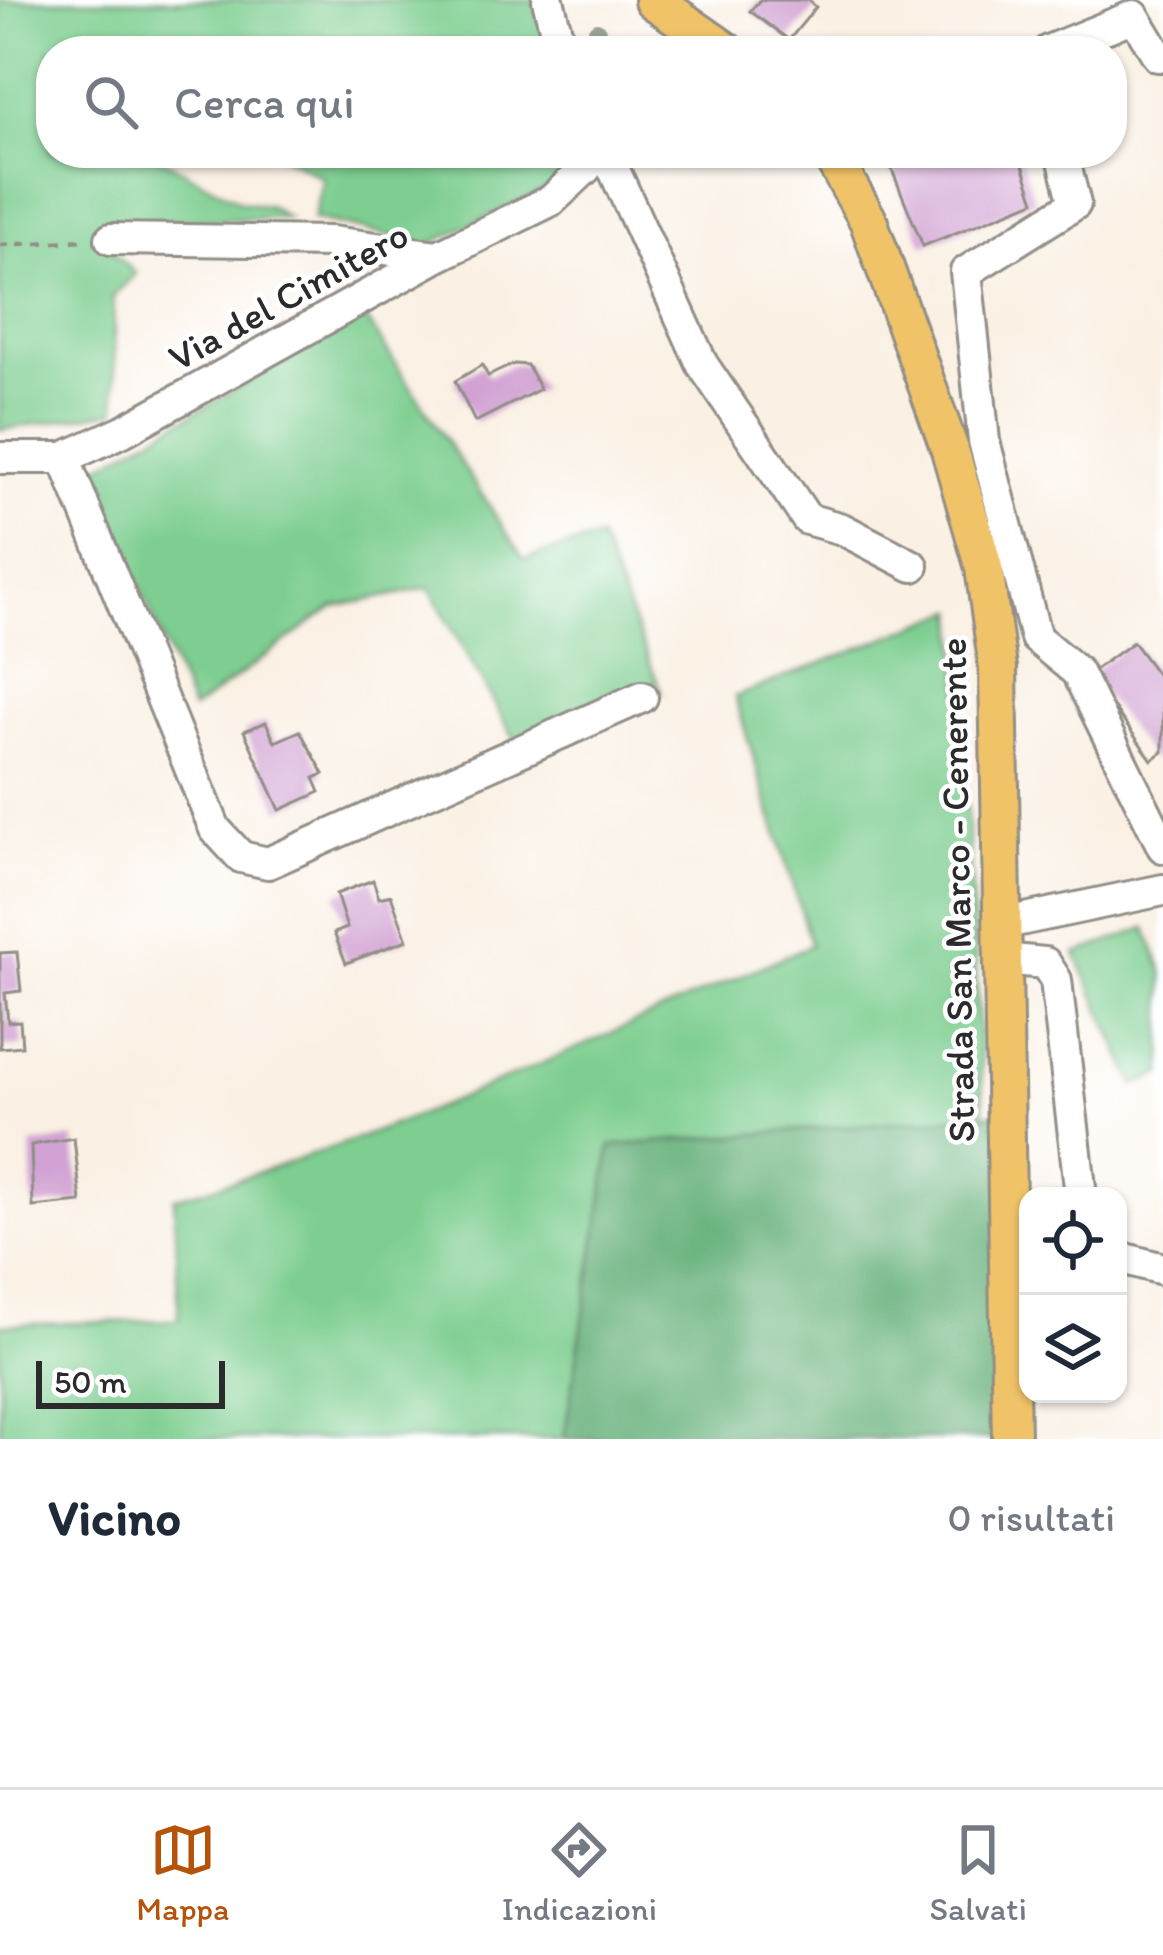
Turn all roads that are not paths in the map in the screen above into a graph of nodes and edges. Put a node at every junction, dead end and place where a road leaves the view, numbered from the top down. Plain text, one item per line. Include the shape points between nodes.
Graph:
1 (548, 0) edge
2 (655, 0) edge
3 (557, 36) edge
4 (705, 36) edge
5 (1085, 36) edge
6 (1163, 56) edge
7 (586, 168) edge
8 (612, 168) edge
9 (839, 168) edge
10 (1066, 168) edge
11 (111, 239) road end
12 (438, 256) junction
13 (0, 458) edge
14 (64, 458) junction
15 (913, 566) dead end
16 (642, 697) dead end
17 (1163, 847) edge
18 (1163, 890) edge
19 (1001, 941) junction
20 (1080, 1187) edge
21 (1127, 1259) edge
22 (1163, 1269) edge
23 (1011, 1439) edge

1 - 3 street
2 - 4 main road
5 - 6 street via 1134,16
7 - 12 street, Via del Cimitero via 552,200
8 - 15 street via 702,364 807,519
9 - 19 main road, Strada San Marco - Cenerente via 868,220 984,568 998,668
10 - 17 street via 1075,204 966,272 984,441 1036,638 1077,672
11 - 12 street via 332,242
12 - 14 street, Via del Cimitero
13 - 14 street, Via del Cimitero
14 - 16 street via 215,829 241,857 268,863
18 - 19 street
19 - 20 street via 1046,962 1056,980
19 - 23 main road, Strada San Marco - Cenerente
21 - 22 street

